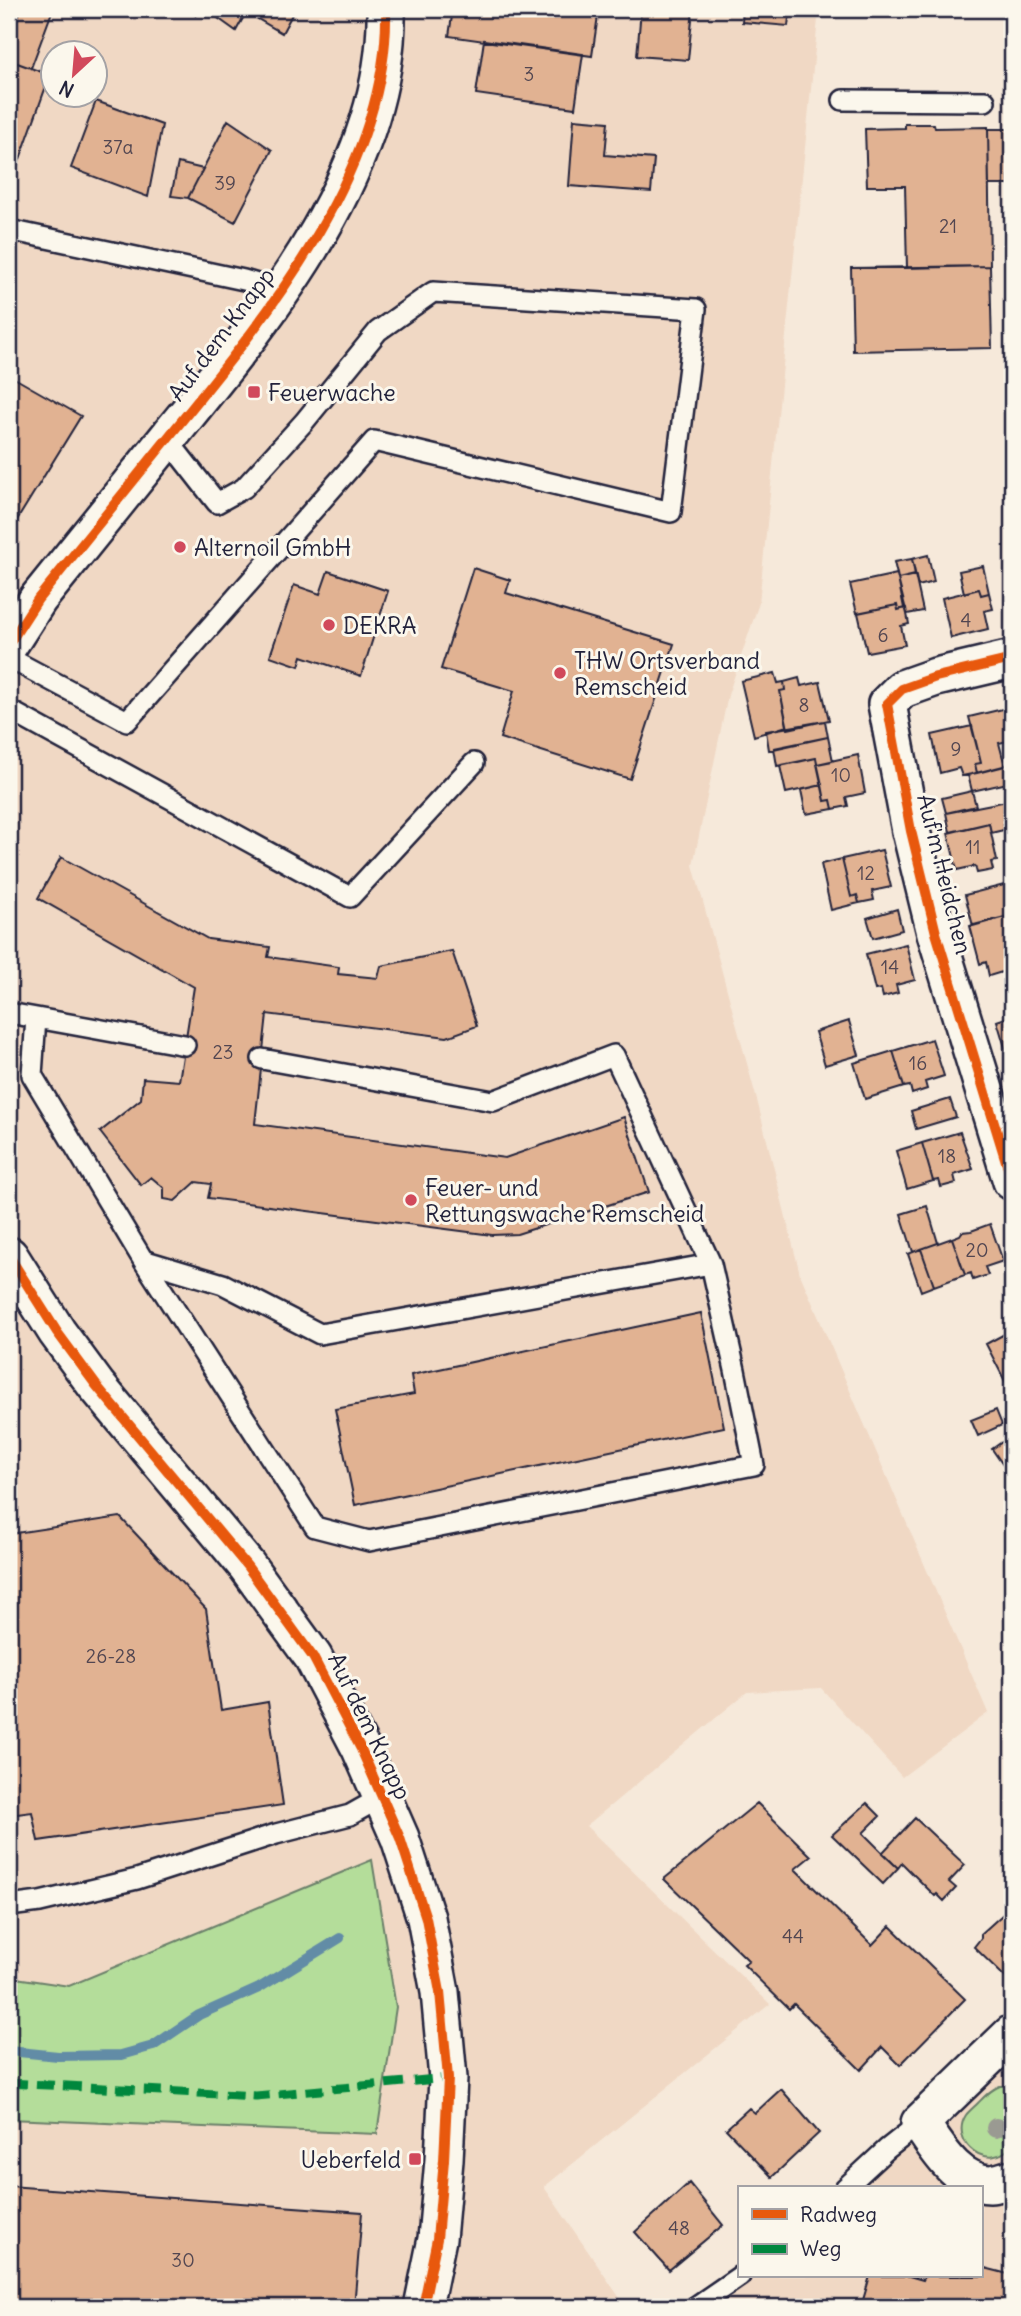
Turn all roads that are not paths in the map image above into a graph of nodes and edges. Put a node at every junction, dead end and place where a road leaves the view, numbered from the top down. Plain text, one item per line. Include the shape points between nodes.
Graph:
1 (386, 9) edge
2 (843, 100) dead end
3 (985, 101) dead end
4 (9, 230) edge
5 (281, 291) junction
6 (167, 439) junction
7 (9, 644) edge
8 (9, 659) edge
9 (1012, 659) edge
10 (9, 710) edge
11 (474, 763) dead end
12 (9, 1013) edge
13 (36, 1018) junction
14 (185, 1045) dead end
15 (262, 1059) dead end
16 (1012, 1181) edge
17 (9, 1256) edge
18 (143, 1260) junction
19 (710, 1264) junction
20 (383, 1797) junction
21 (9, 1906) edge
22 (1012, 2034) edge
23 (920, 2123) junction
24 (1012, 2179) edge
25 (847, 2186) edge
26 (738, 2277) edge
27 (423, 2307) edge
28 (695, 2307) edge

1 - 5 street, Auf dem Knapp via 379,80 363,136 332,206
2 - 3 lane
4 - 5 lane
5 - 6 street, Auf dem Knapp
6 - 7 street, Auf dem Knapp via 38,599
6 - 8 lane via 217,503 244,488 378,331 432,292 696,309 671,512 374,441 127,721
9 - 16 street, Auf'm Heidchen via 902,689 887,704 936,933
10 - 11 lane via 350,897
12 - 13 lane
13 - 14 lane
13 - 18 lane via 32,1075
15 - 19 lane via 493,1101 614,1055
17 - 20 street, Auf dem Knapp via 96,1385 247,1566 313,1657
18 - 19 lane via 223,1284 320,1334
18 - 19 lane via 314,1527 369,1541 754,1465
20 - 21 lane via 350,1815 137,1879
20 - 27 street, Auf dem Knapp via 426,1918 440,1992 448,2078 437,2238
22 - 23 street
23 - 24 street via 944,2158 965,2176 989,2184
23 - 25 lane
26 - 28 lane

